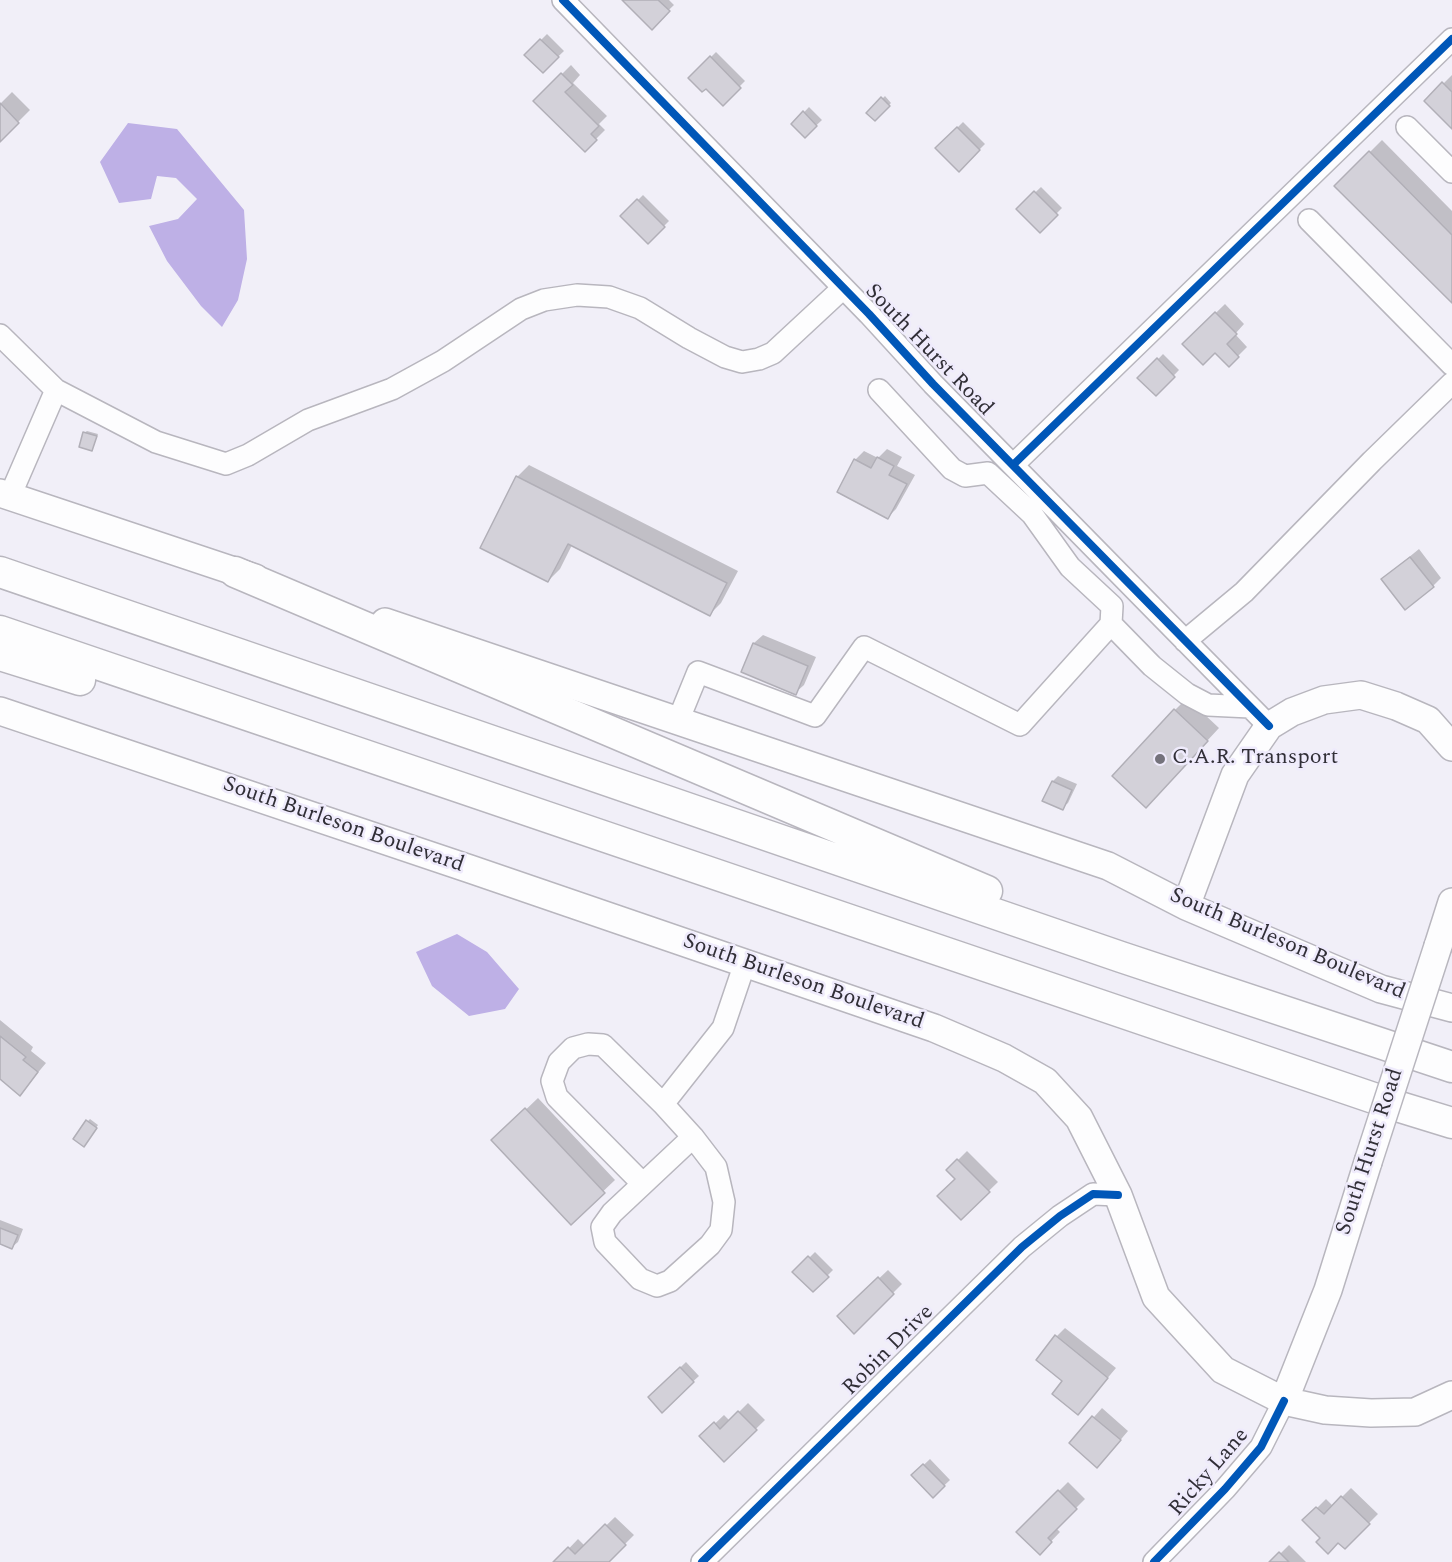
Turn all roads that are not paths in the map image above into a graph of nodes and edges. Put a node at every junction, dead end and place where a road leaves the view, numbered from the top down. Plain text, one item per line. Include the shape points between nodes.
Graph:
1 (563, 0) edge
2 (1452, 39) edge
3 (1407, 127) dead end
4 (1452, 172) edge
5 (1309, 220) dead end
6 (843, 288) junction
7 (0, 335) edge
8 (1452, 365) edge
9 (1452, 383) edge
10 (56, 390) junction
11 (879, 390) dead end
12 (1013, 465) junction
13 (5, 494) edge
14 (0, 572) edge
15 (235, 572) junction
16 (1111, 624) junction
17 (0, 631) edge
18 (1185, 641) junction
19 (0, 655) edge
20 (1250, 707) junction
21 (0, 711) edge
22 (252, 718) junction
23 (678, 721) junction
24 (1269, 726) junction
25 (1452, 747) edge
26 (1452, 902) edge
27 (1186, 906) junction
28 (1121, 957) junction
29 (745, 963) junction
30 (1452, 1008) edge
31 (1452, 1067) edge
32 (663, 1104) junction
33 (1452, 1123) edge
34 (693, 1137) junction
35 (643, 1184) junction
36 (1118, 1195) junction
37 (1452, 1395) edge
38 (1284, 1401) junction
39 (702, 1562) edge
40 (1154, 1562) edge

1 - 6 street, South Hurst Road
2 - 12 street
3 - 4 street
5 - 8 street
6 - 10 street via 773,353 742,362 689,338 640,308 609,297 577,295 544,300 520,309 443,361 392,389 308,420 226,464 156,442
6 - 12 street, South Hurst Road
7 - 10 street
9 - 18 street via 1244,592
10 - 13 street
11 - 16 street via 951,469 965,476 988,473 1032,514 1070,567 1112,606
12 - 18 street, South Hurst Road
13 - 15 main road, South Burleson Boulevard
14 - 28 highway
15 - 23 main road, South Burleson Boulevard
15 - 28 highway via 1009,901
16 - 20 street via 1152,666 1187,694 1208,705
16 - 23 street via 1020,725 864,647 815,716 699,672
17 - 22 highway
18 - 20 street, South Hurst Road
19 - 22 highway via 195,715
20 - 24 street, South Hurst Road
21 - 29 main road, South Burleson Boulevard
22 - 33 highway
23 - 27 main road, South Burleson Boulevard via 1108,866
24 - 25 main road via 1324,700 1361,695 1428,720
24 - 27 main road via 1235,775
26 - 38 main road, South Hurst Road, bridge via 1328,1290
27 - 30 main road, South Burleson Boulevard via 1381,989
28 - 31 highway
29 - 32 street via 723,1028
29 - 36 main road, South Burleson Boulevard via 934,1028 1004,1058 1045,1081 1079,1118
32 - 34 street
32 - 35 street via 603,1046 573,1048 559,1062 552,1081 557,1097
34 - 35 street
34 - 35 street via 716,1167 724,1202 721,1230 670,1281 657,1286 640,1279 604,1242 602,1227
36 - 38 main road, South Burleson Boulevard via 1156,1297 1223,1370
36 - 39 street, Robin Drive via 1093,1194 1022,1247
37 - 38 main road, South Burleson Boulevard via 1415,1412 1325,1410
38 - 40 street, Ricky Lane via 1261,1447

